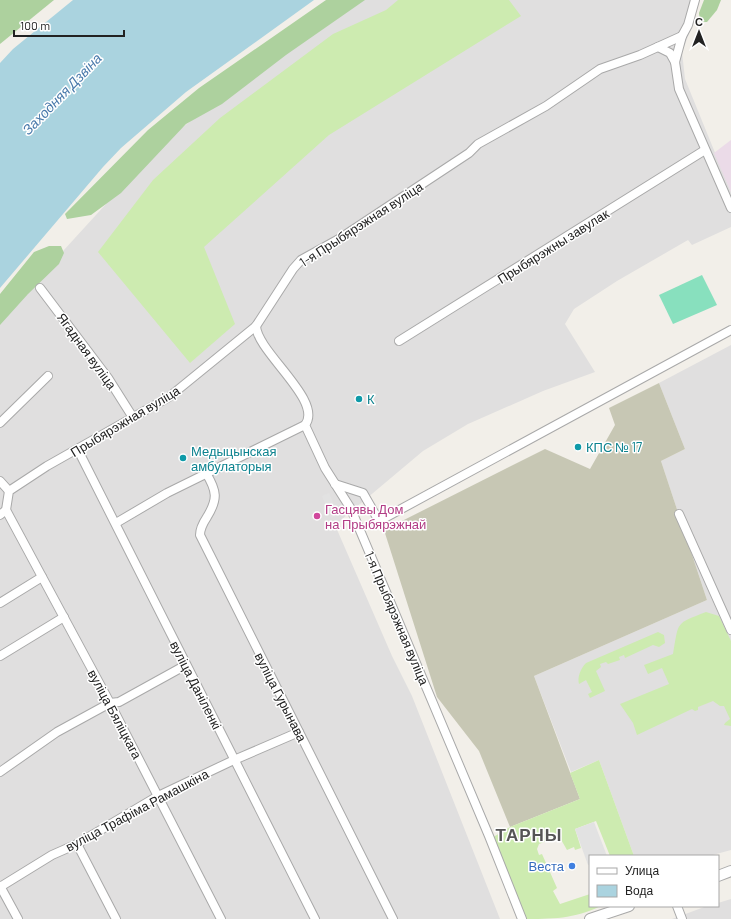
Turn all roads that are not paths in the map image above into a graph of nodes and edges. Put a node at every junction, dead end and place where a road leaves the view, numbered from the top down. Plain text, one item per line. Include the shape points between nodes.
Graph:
1 (695, 0) edge
2 (682, 36) junction
3 (658, 47) junction
4 (675, 62) junction
5 (705, 150) junction
6 (731, 208) edge
7 (40, 288) dead end
8 (256, 326) junction
9 (731, 330) edge
10 (399, 341) dead end
11 (48, 376) dead end
12 (132, 416) junction
13 (0, 423) edge
14 (305, 425) junction
15 (78, 450) junction
16 (206, 473) junction
17 (0, 481) edge
18 (335, 484) junction
19 (9, 491) junction
20 (3, 513) edge
21 (679, 514) dead end
22 (116, 523) junction
23 (42, 578) junction
24 (0, 603) edge
25 (64, 617) junction
26 (731, 630) edge
27 (0, 656) edge
28 (186, 665) junction
29 (110, 703) junction
30 (299, 732) junction
31 (234, 760) junction
32 (0, 772) edge
33 (158, 796) junction
34 (77, 844) junction
35 (731, 871) edge
36 (719, 876) edge
37 (0, 886) edge
38 (626, 907) edge
39 (678, 907) edge
40 (18, 919) edge
41 (116, 919) edge
42 (221, 919) edge
43 (315, 919) edge
44 (393, 919) edge
45 (522, 919) edge
46 (590, 919) edge
47 (682, 919) edge

1 - 2 street
2 - 3 street, 1-я Прыбярэжная вуліца
2 - 4 street
3 - 4 street via 670,53
3 - 8 street, 1-я Прыбярэжная вуліца via 600,69 546,106 478,144 469,153 339,239 301,260
4 - 5 street via 679,89
5 - 6 street
5 - 10 street, Прыбярэжны завулак
7 - 12 street, Ягадная вуліца via 108,378
8 - 12 street, Прыбярэжная вуліца via 169,397
8 - 14 street, 1-я Прыбярэжная вуліца via 256,333 261,342 298,389 309,415
9 - 18 street via 379,521 363,493
11 - 13 street
12 - 15 street, Прыбярэжная вуліца
14 - 16 street
14 - 18 street, 1-я Прыбярэжная вуліца
15 - 19 street, Прыбярэжная вуліца via 47,466
15 - 22 street, вуліца Даніленкі
16 - 22 street
16 - 30 street, вуліца Гурынава via 215,488 216,498 200,529 200,535
17 - 19 street
18 - 45 street, 1-я Прыбярэжная вуліца via 351,509
19 - 20 street
20 - 23 street, вуліца Бяліцкага
21 - 26 street
22 - 28 street, вуліца Даніленкі
23 - 24 street
23 - 25 street, вуліца Бяліцкага
25 - 27 street
25 - 29 street, вуліца Бяліцкага
28 - 29 street via 119,702
28 - 31 street, вуліца Даніленкі
29 - 32 street via 57,732
29 - 33 street, вуліца Бяліцкага
30 - 31 street, вуліца Трафіма Рамашкіна
30 - 44 street, вуліца Гурынава
31 - 33 street, вуліца Трафіма Рамашкіна
31 - 43 street, вуліца Даніленкі
33 - 34 street, вуліца Трафіма Рамашкіна
33 - 42 street, вуліца Бяліцкага
34 - 37 street, вуліца Трафіма Рамашкіна via 52,855
34 - 41 street
35 - 36 street
37 - 40 street
38 - 46 street
39 - 47 street

